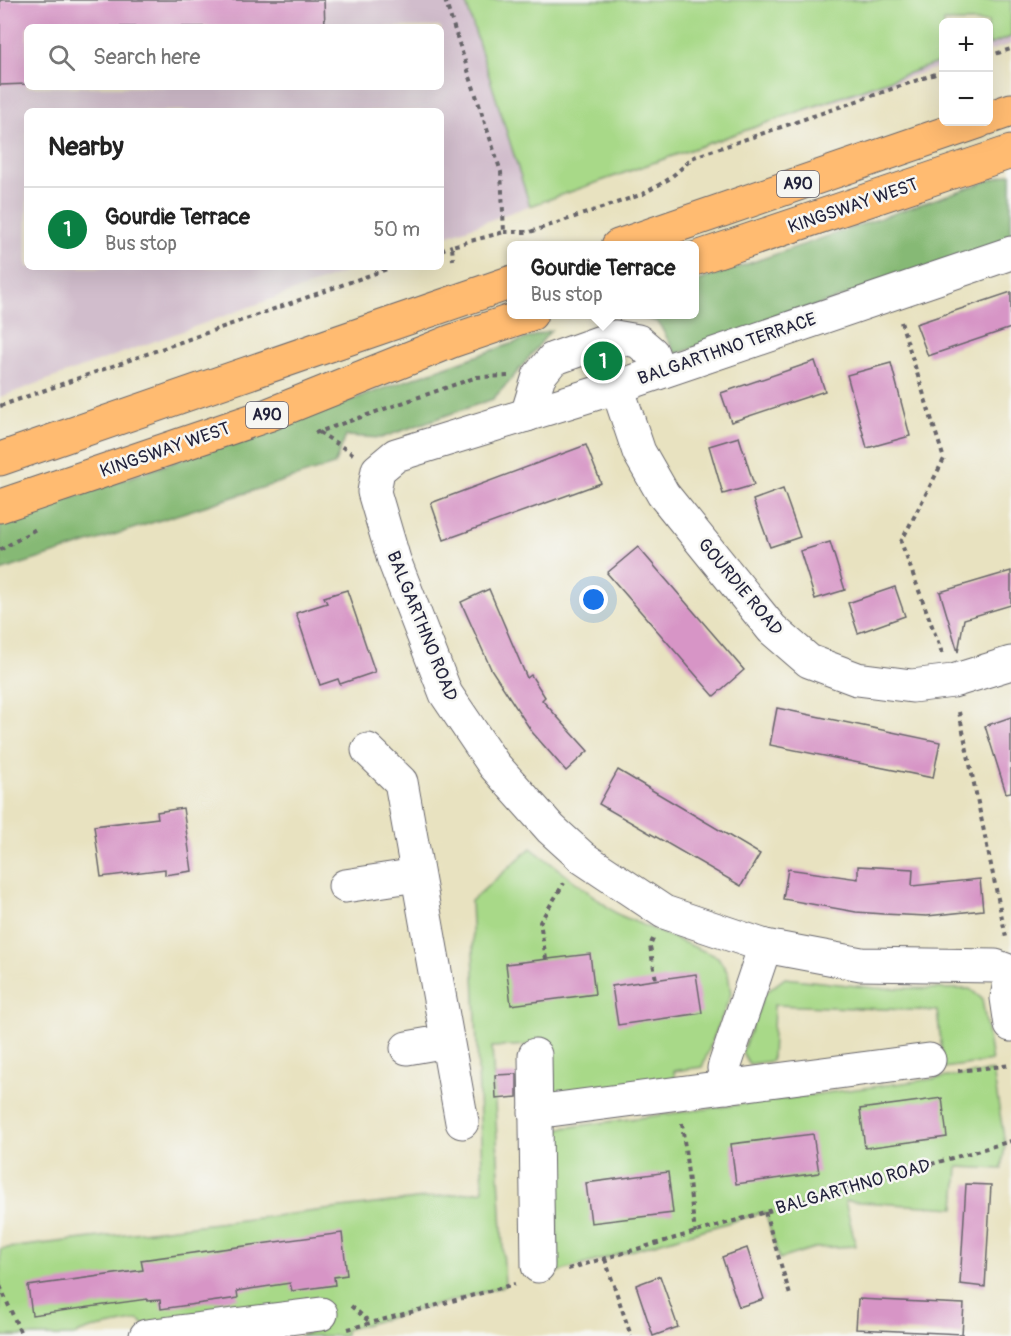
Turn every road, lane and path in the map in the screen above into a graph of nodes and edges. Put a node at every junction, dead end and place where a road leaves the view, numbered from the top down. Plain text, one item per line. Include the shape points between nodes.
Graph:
1 (446, 0) edge
2 (1011, 49) edge
3 (993, 54) edge
4 (941, 72) edge
5 (1011, 110) edge
6 (993, 116) edge
7 (966, 126) edge
8 (1011, 153) edge
9 (504, 232) junction
10 (633, 241) edge
11 (452, 246) junction
12 (444, 249) edge
13 (1011, 253) edge
14 (699, 257) edge
15 (453, 260) dead end
16 (385, 270) edge
17 (507, 284) edge
18 (892, 293) junction
19 (519, 319) edge
20 (658, 372) junction
21 (617, 387) junction
22 (0, 406) edge
23 (527, 415) junction
24 (318, 431) dead end
25 (0, 459) edge
26 (378, 470) junction
27 (0, 506) edge
28 (1011, 663) edge
29 (953, 681) junction
30 (368, 750) dead end
31 (583, 858) junction
32 (417, 875) junction
33 (345, 886) dead end
34 (664, 912) junction
35 (765, 946) junction
36 (546, 959) dead end
37 (1010, 963) edge
38 (656, 980) dead end
39 (1011, 1025) edge
40 (447, 1041) junction
41 (407, 1048) dead end
42 (535, 1056) dead end
43 (929, 1060) joint
44 (1011, 1065) edge
45 (727, 1087) junction
46 (678, 1093) junction
47 (536, 1112) junction
48 (462, 1122) dead end
49 (1011, 1141) edge
50 (765, 1212) junction
51 (695, 1233) junction
52 (605, 1259) junction
53 (537, 1274) junction
54 (0, 1286) edge
55 (790, 1295) dead end
56 (321, 1314) dead end
57 (274, 1328) edge
58 (22, 1336) edge
59 (146, 1336) edge
60 (345, 1336) edge
61 (631, 1336) edge

1 - 9 path via 501,172
2 - 3 path
4 - 9 path via 694,158 669,180 643,194 530,232
5 - 6 highway
7 - 10 highway, A90
8 - 14 highway, KINGSWAY WEST / A90
9 - 11 path
11 - 12 path
11 - 15 path
13 - 18 street, BALGARTHNO TERRACE
16 - 22 path
17 - 25 highway, A90
18 - 20 street, BALGARTHNO TERRACE
18 - 29 path via 944,459 901,542
19 - 27 highway, KINGSWAY WEST / A90 via 452,341 268,415
20 - 21 street, BALGARTHNO TERRACE
20 - 23 street via 652,353 638,341 615,337 553,359 539,376
21 - 23 street, BALGARTHNO TERRACE
21 - 29 street, GOURDIE ROAD via 639,452 663,494 772,629 809,661 856,679 912,686
23 - 26 street, BALGARTHNO TERRACE via 396,455
24 - 26 path
26 - 31 street, BALGARTHNO ROAD via 374,492 394,560 446,694 494,765 550,829
28 - 29 street, GOURDIE ROAD
29 - 37 path
30 - 32 street via 401,782
31 - 34 street, BALGARTHNO ROAD
31 - 36 path via 540,922
32 - 33 street
32 - 40 street
34 - 35 street, BALGARTHNO ROAD
34 - 38 path via 650,946
35 - 37 street, BALGARTHNO ROAD via 861,963
35 - 45 street via 724,1068
37 - 39 street via 1007,998
40 - 41 street
40 - 48 street
42 - 47 street
43 - 44 path via 932,1075
43 - 45 street
45 - 46 street
46 - 47 street
46 - 51 path
47 - 53 street
49 - 50 path, BALGARTHNO ROAD
50 - 51 path, BALGARTHNO ROAD
50 - 55 path
51 - 52 path, BALGARTHNO ROAD
52 - 53 path, BALGARTHNO ROAD
52 - 61 path
53 - 60 path, BALGARTHNO ROAD via 345,1330
54 - 58 path
56 - 57 street
57 - 59 street

